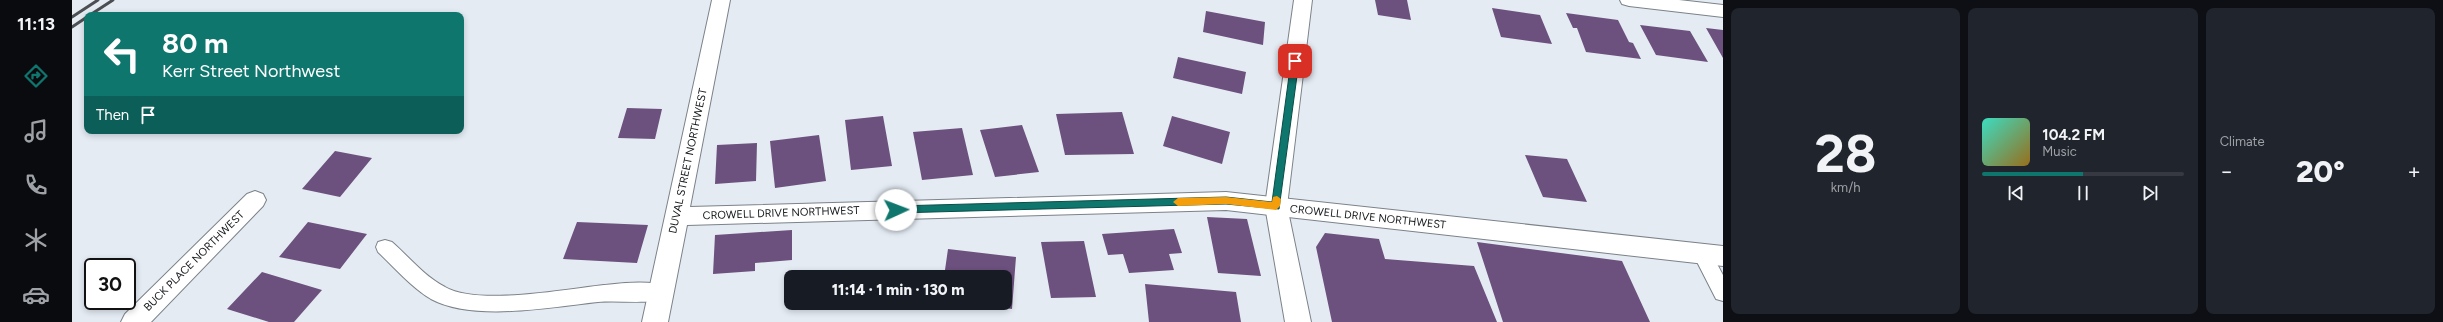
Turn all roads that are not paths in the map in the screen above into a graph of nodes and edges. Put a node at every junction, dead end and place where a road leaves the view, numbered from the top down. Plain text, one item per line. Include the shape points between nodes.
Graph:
1 (721, 0) edge
2 (1303, 0) edge
3 (1629, 0) edge
4 (1723, 11) edge
5 (255, 200) dead end
6 (1276, 206) junction
7 (677, 216) junction
8 (385, 247) dead end
9 (1712, 255) edge
10 (661, 292) junction
11 (1723, 292) edge
12 (134, 322) edge
13 (655, 322) edge
14 (1298, 322) edge

1 - 7 street, DUVAL STREET NORTHWEST
2 - 6 street
3 - 4 street
5 - 12 street, BUCK PLACE NORTHWEST
6 - 7 street, CROWELL DRIVE NORTHWEST via 1226,201
6 - 9 street, CROWELL DRIVE NORTHWEST
6 - 14 street
7 - 10 street, DUVAL STREET NORTHWEST
8 - 10 lane via 420,279 446,297 476,302 524,301 619,292
9 - 11 lane
10 - 13 street, DUVAL STREET NORTHWEST

